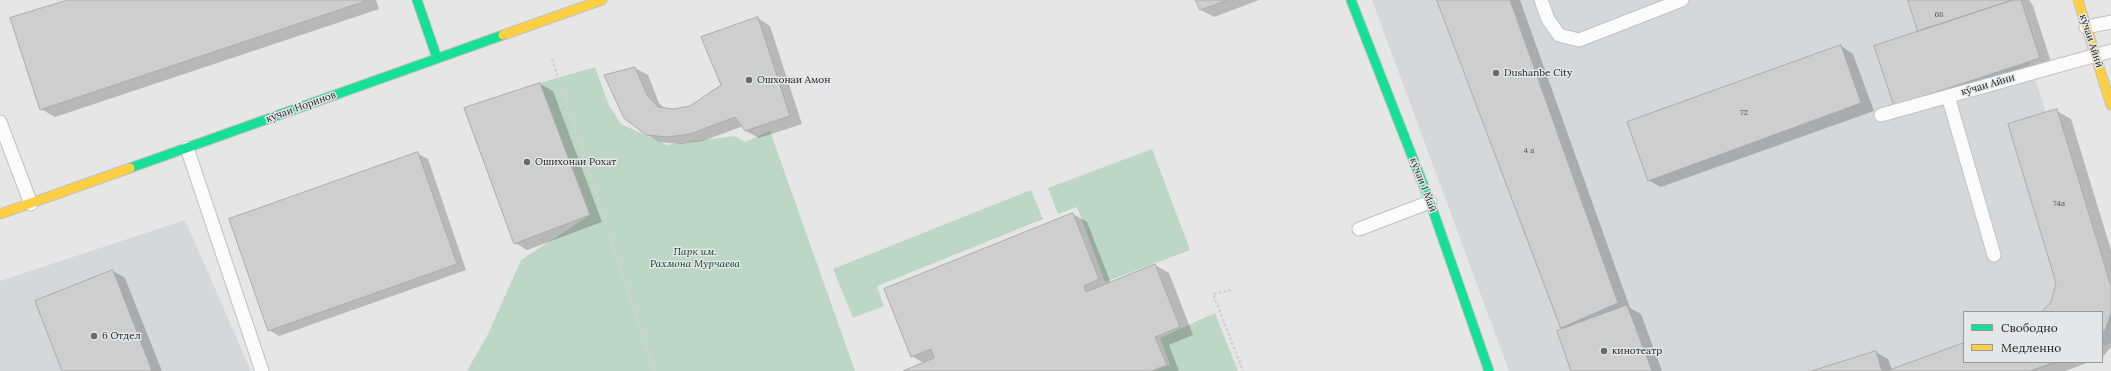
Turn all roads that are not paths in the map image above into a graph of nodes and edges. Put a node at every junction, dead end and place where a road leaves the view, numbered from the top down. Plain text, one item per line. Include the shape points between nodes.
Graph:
1 (417, 0) edge
2 (602, 0) edge
3 (1351, 0) edge
4 (1541, 0) edge
5 (1682, 0) edge
6 (2078, 0) edge
7 (2111, 22) edge
8 (2086, 27) junction
9 (2111, 51) edge
10 (2095, 55) junction
11 (437, 58) junction
12 (1948, 96) junction
13 (2111, 105) edge
14 (1881, 115) dead end
15 (0, 122) edge
16 (187, 148) junction
17 (1430, 202) junction
18 (31, 204) junction
19 (0, 214) edge
20 (1359, 229) dead end
21 (1994, 255) dead end
22 (262, 371) edge
23 (1489, 371) edge

1 - 11 street
2 - 11 street, кӯчаи Норинов
3 - 17 street, кӯчаи 1 Май
4 - 5 lane via 1548,19 1559,35 1579,40
6 - 8 street, кӯчаи Айнӣ
7 - 8 lane
8 - 10 street, кӯчаи Айнӣ
9 - 10 lane, кӯчаи Айни
10 - 12 lane, кӯчаи Айни
10 - 13 street, кӯчаи Айнӣ
11 - 16 street, кӯчаи Норинов
12 - 14 lane, кӯчаи Айни
12 - 21 lane
15 - 18 lane
16 - 18 street, кӯчаи Норинов
16 - 22 lane
17 - 20 lane
17 - 23 street, кӯчаи 1 Май
18 - 19 street, кӯчаи Норинов

